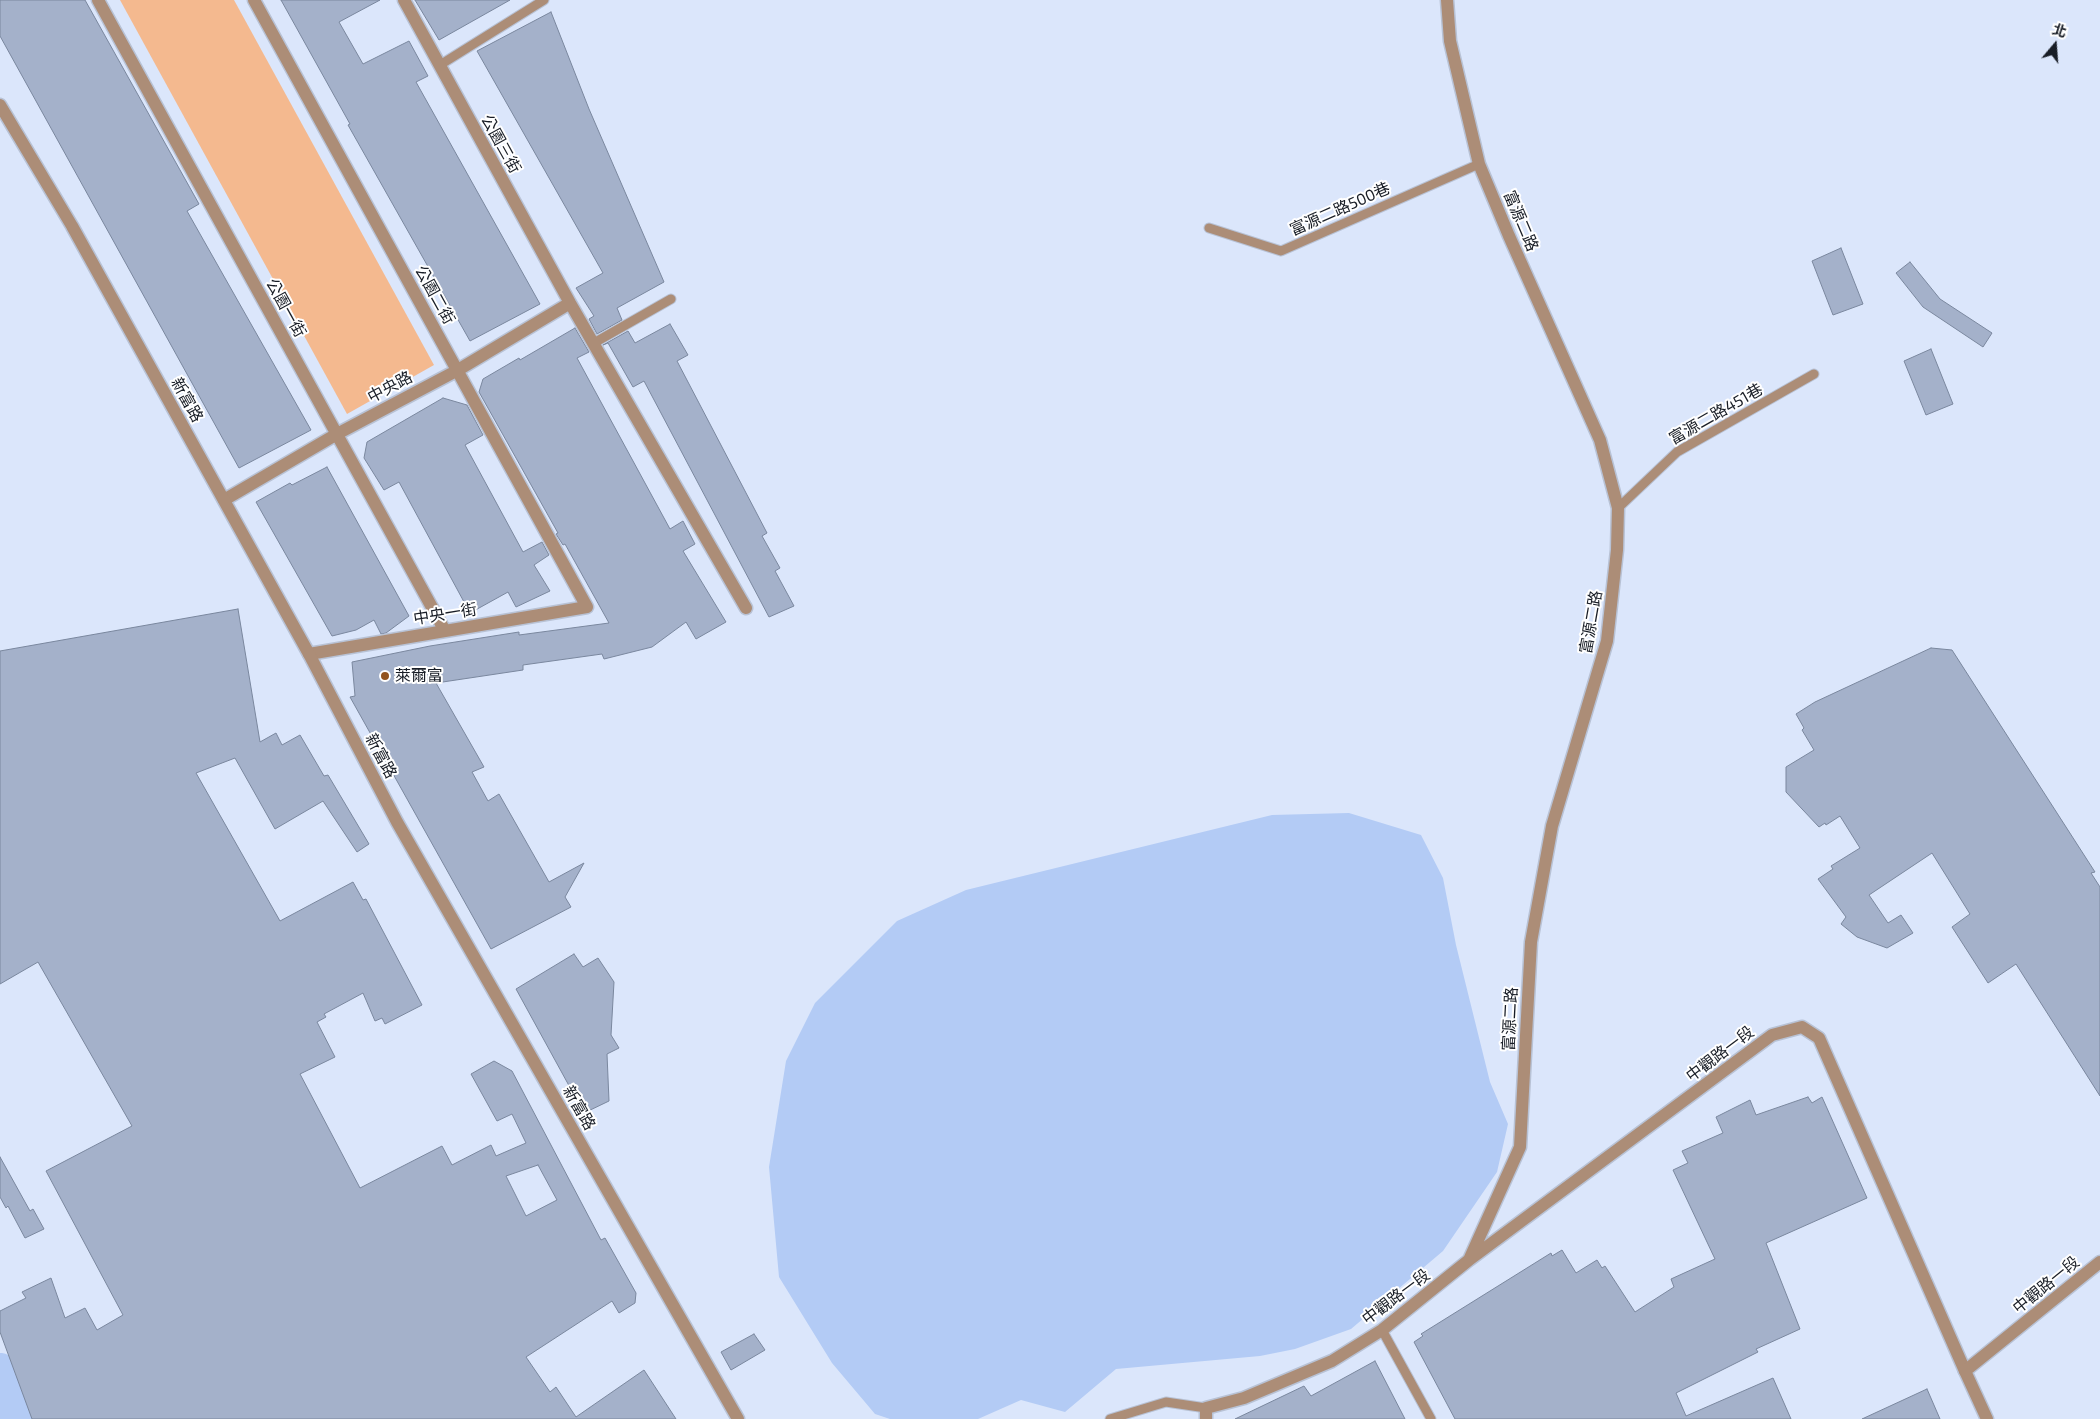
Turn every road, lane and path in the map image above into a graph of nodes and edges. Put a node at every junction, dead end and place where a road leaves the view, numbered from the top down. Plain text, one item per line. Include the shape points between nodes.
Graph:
1 (98, 0) edge
2 (254, 0) edge
3 (404, 0) edge
4 (544, 0) edge
5 (1447, 0) edge
6 (440, 65) junction
7 (0, 105) edge
8 (1479, 164) junction
9 (1209, 228) dead end
10 (671, 299) dead end
11 (570, 303) junction
12 (594, 343) junction
13 (458, 370) junction
14 (1814, 374) dead end
15 (337, 434) junction
16 (224, 500) junction
17 (1618, 508) junction
18 (587, 607) joint
19 (746, 608) dead end
20 (445, 631) junction
21 (309, 654) junction
22 (1469, 1260) junction
23 (2100, 1262) edge
24 (1382, 1330) junction
25 (1966, 1371) junction
26 (1206, 1413) edge
27 (738, 1419) edge
28 (1110, 1419) edge
29 (1431, 1419) edge
30 (1987, 1419) edge

1 - 15 street, 公園一街
2 - 13 street, 公園二街
3 - 6 street, 公園三街
4 - 6 lane
5 - 8 street, 富源二路 via 1450,41
6 - 11 street, 公園三街
7 - 16 street, 新富路 via 72,226
8 - 9 lane, 富源二路500巷 via 1281,251
8 - 17 street, 富源二路 via 1600,440
10 - 12 lane
11 - 12 street, 公園三街
11 - 13 street, 中央路
12 - 19 street, 公園三街
13 - 15 street, 中央路
13 - 18 street, 公園二街
14 - 17 lane, 富源二路451巷 via 1677,452
15 - 16 street, 中央路
15 - 20 street, 公園一街
16 - 21 street, 新富路
17 - 22 street, 富源二路 via 1607,641 1552,826 1531,942 1520,1147
18 - 20 street, 中央一街
20 - 21 street, 中央一街
21 - 27 street, 新富路 via 397,822
22 - 24 street, 中觀路一段
22 - 25 street, 中觀路一段 via 1772,1035 1802,1027 1819,1038
23 - 25 street, 中觀路一段
24 - 26 street, 中觀路一段 via 1332,1361
24 - 29 lane
25 - 30 street
26 - 28 lane via 1166,1402

